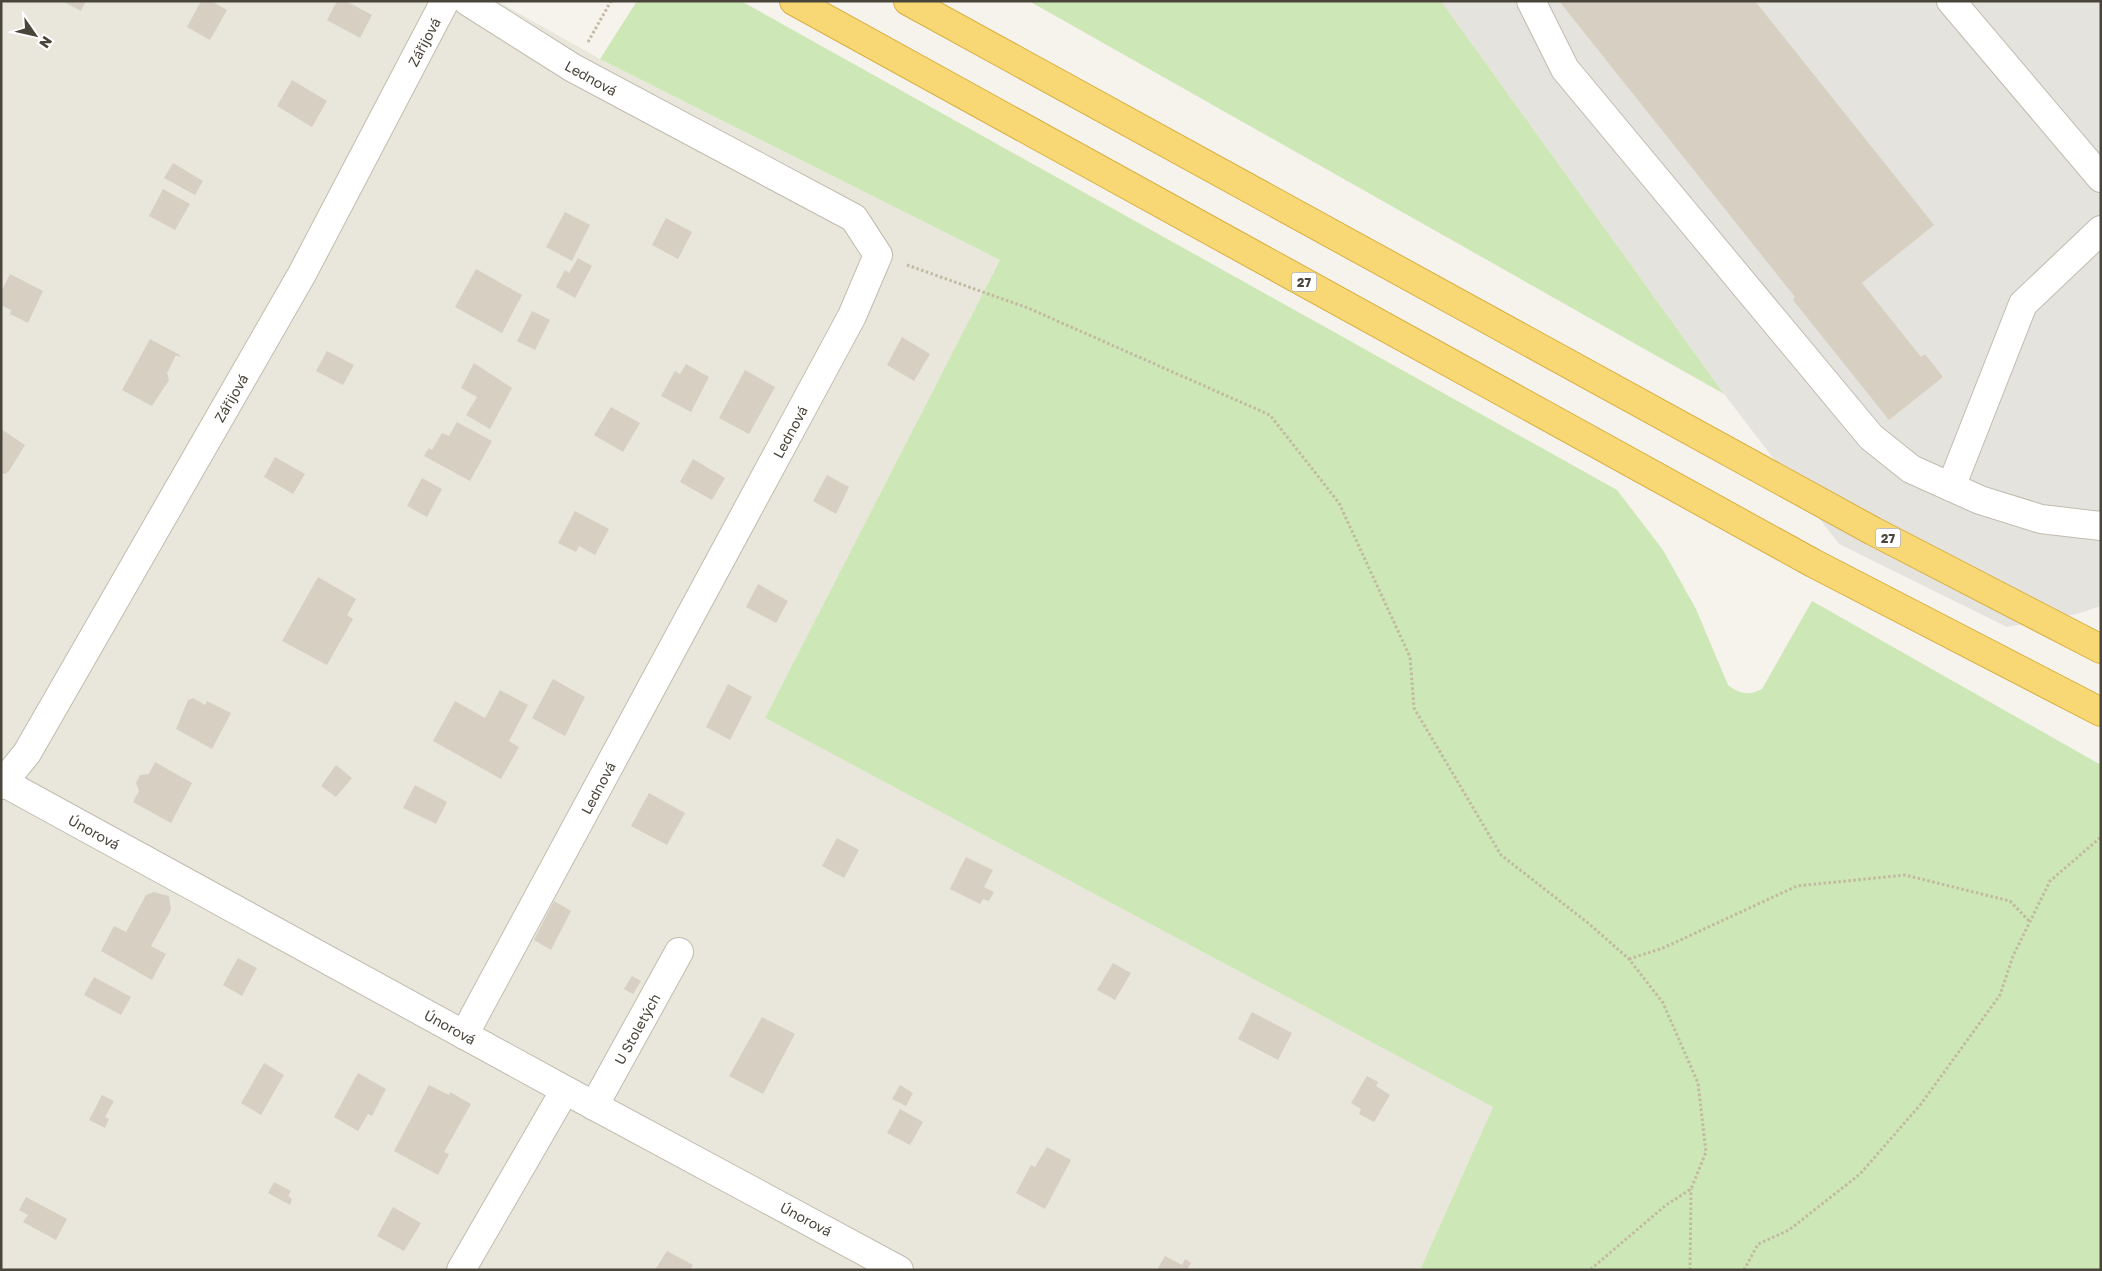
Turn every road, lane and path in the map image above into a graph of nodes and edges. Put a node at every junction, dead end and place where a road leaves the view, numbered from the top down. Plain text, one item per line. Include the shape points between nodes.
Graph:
1 (445, 1) edge
2 (467, 1) edge
3 (794, 1) edge
4 (908, 1) edge
5 (1531, 1) edge
6 (1951, 1) edge
7 (611, 3) edge
8 (573, 68) junction
9 (2101, 178) edge
10 (2101, 230) edge
11 (878, 255) junction
12 (1951, 486) junction
13 (2101, 526) edge
14 (2101, 649) edge
15 (2101, 712) edge
16 (2, 783) edge
17 (2101, 837) edge
18 (2030, 922) junction
19 (679, 952) dead end
20 (1629, 959) junction
21 (464, 1035) junction
22 (566, 1090) junction
23 (594, 1106) junction
24 (1691, 1189) junction
25 (461, 1270) edge
26 (900, 1270) edge
27 (1587, 1270) edge
28 (1690, 1270) edge
29 (1744, 1270) edge

1 - 16 street, Zářijová via 302,274 32,745
2 - 8 street, Lednová
3 - 15 highway, 27 via 1813,563
4 - 14 highway, 27 via 1873,531
5 - 12 street via 1565,69 1870,437 1911,469
6 - 9 street
7 - 8 path
8 - 11 street, Lednová via 854,218
10 - 12 street via 2023,304
11 - 20 path via 1028,308 1270,415 1339,503 1410,656 1414,708 1501,855
11 - 21 street, Lednová via 852,316
12 - 13 street via 1980,500 2041,519
16 - 21 street, Únorová
17 - 18 path via 2050,881
18 - 20 path via 2010,901 1905,875 1797,886 1663,948
18 - 29 path via 2013,956 2000,995 1921,1104 1860,1174 1789,1230 1758,1244
19 - 23 street, U Stoletých
20 - 24 path via 1662,1003 1698,1083 1706,1152
21 - 22 street, Únorová
22 - 23 street, Únorová
22 - 25 street
23 - 26 street, Únorová
24 - 27 path via 1666,1205
24 - 28 path

